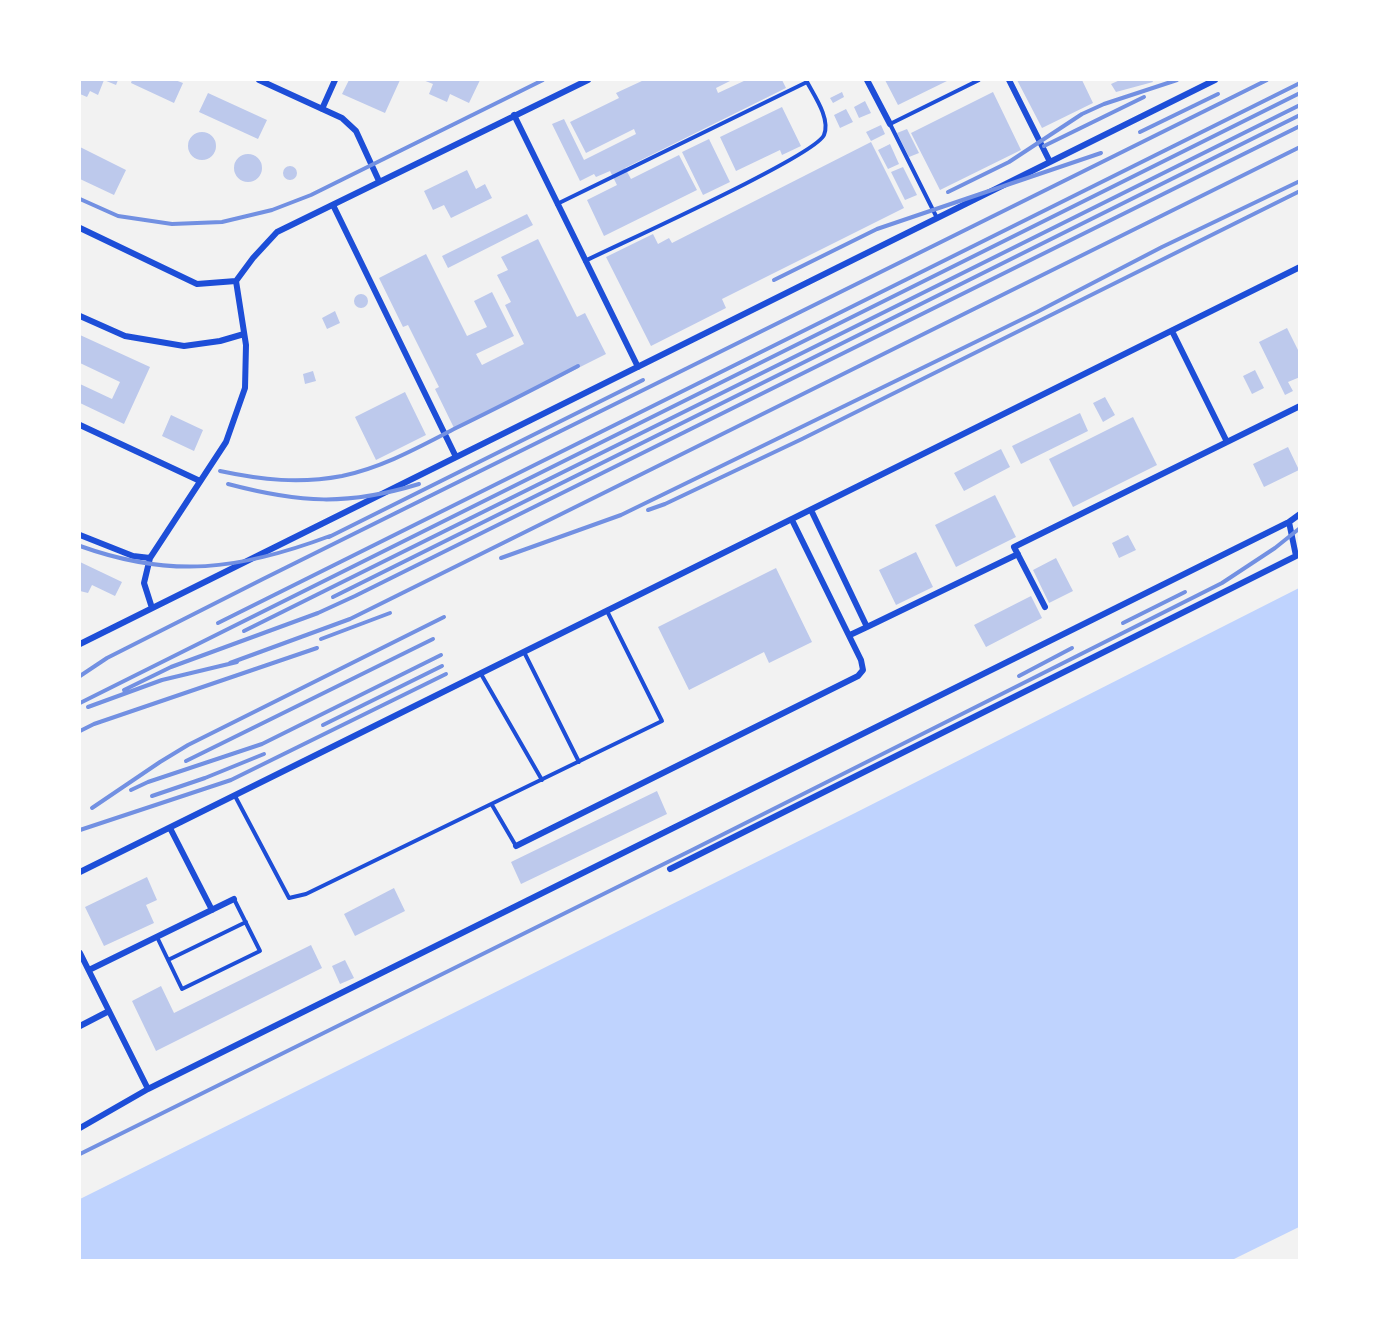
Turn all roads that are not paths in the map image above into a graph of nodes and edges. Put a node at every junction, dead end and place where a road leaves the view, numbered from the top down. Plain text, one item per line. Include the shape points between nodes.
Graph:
1 (259, 80) edge
2 (334, 80) edge
3 (588, 80) edge
4 (867, 80) edge
5 (979, 80) edge
6 (1009, 80) edge
7 (1215, 80) edge
8 (806, 81) edge
9 (322, 109) junction
10 (514, 115) junction
11 (890, 124) junction
12 (1050, 162) junction
13 (379, 181) junction
14 (557, 204) junction
15 (333, 205) junction
16 (937, 218) junction
17 (80, 228) edge
18 (585, 261) junction
19 (1299, 267) edge
20 (236, 281) junction
21 (80, 316) edge
22 (1172, 331) junction
23 (244, 334) junction
24 (638, 367) junction
25 (1299, 406) edge
26 (80, 425) edge
27 (1227, 442) junction
28 (456, 457) junction
29 (200, 481) junction
30 (811, 510) junction
31 (1299, 514) edge
32 (792, 520) junction
33 (1289, 522) junction
34 (80, 535) edge
35 (1018, 554) junction
36 (1298, 555) edge
37 (150, 558) junction
38 (1045, 607) dead end
39 (152, 608) junction
40 (608, 611) junction
41 (867, 627) junction
42 (850, 635) junction
43 (80, 644) edge
44 (524, 652) junction
45 (481, 674) junction
46 (579, 762) junction
47 (542, 780) junction
48 (235, 796) junction
49 (492, 805) junction
50 (170, 828) junction
51 (516, 846) joint
52 (670, 869) dead end
53 (80, 872) edge
54 (234, 899) joint
55 (212, 910) junction
56 (246, 922) junction
57 (157, 937) junction
58 (80, 953) edge
59 (168, 960) junction
60 (88, 970) junction
61 (109, 1011) junction
62 (80, 1026) edge
63 (148, 1089) junction
64 (80, 1128) edge

1 - 9 street
2 - 9 street
3 - 10 street
4 - 11 street
5 - 11 lane
6 - 12 street
7 - 12 street
8 - 14 lane
8 - 18 lane via 825,122 825,133 819,142 700,206
9 - 13 street via 342,118 356,131
10 - 13 street
10 - 14 street
11 - 16 lane
12 - 16 street
13 - 15 street
14 - 18 street
15 - 20 street via 277,232
15 - 28 street
16 - 24 street
17 - 20 street via 197,284
18 - 24 street
19 - 22 street
20 - 23 street
21 - 23 street via 125,336 184,346
22 - 27 street
22 - 30 street
23 - 29 street via 245,388 226,442
24 - 28 street
25 - 27 street
26 - 29 street
27 - 35 street via 1014,547
28 - 39 street
29 - 37 street
30 - 32 street
30 - 41 street
31 - 33 street
32 - 40 street
32 - 42 street
33 - 36 street
33 - 63 street
34 - 37 street via 132,556
35 - 38 street
35 - 41 street
36 - 52 street
37 - 39 street via 144,583
39 - 43 street
40 - 44 street
40 - 46 lane via 662,722
41 - 42 street
42 - 51 street via 863,670 858,676
44 - 45 street
44 - 46 lane
45 - 47 lane
45 - 48 street
46 - 47 lane
47 - 49 lane
48 - 49 lane via 289,898 306,894
48 - 50 street
49 - 51 lane
50 - 53 street
50 - 55 street
54 - 55 street
54 - 56 lane
55 - 57 street
56 - 59 lane
56 - 59 lane via 260,951 182,989
57 - 59 lane
57 - 60 street
58 - 60 street
60 - 61 street
61 - 62 street
61 - 63 street
63 - 64 street

